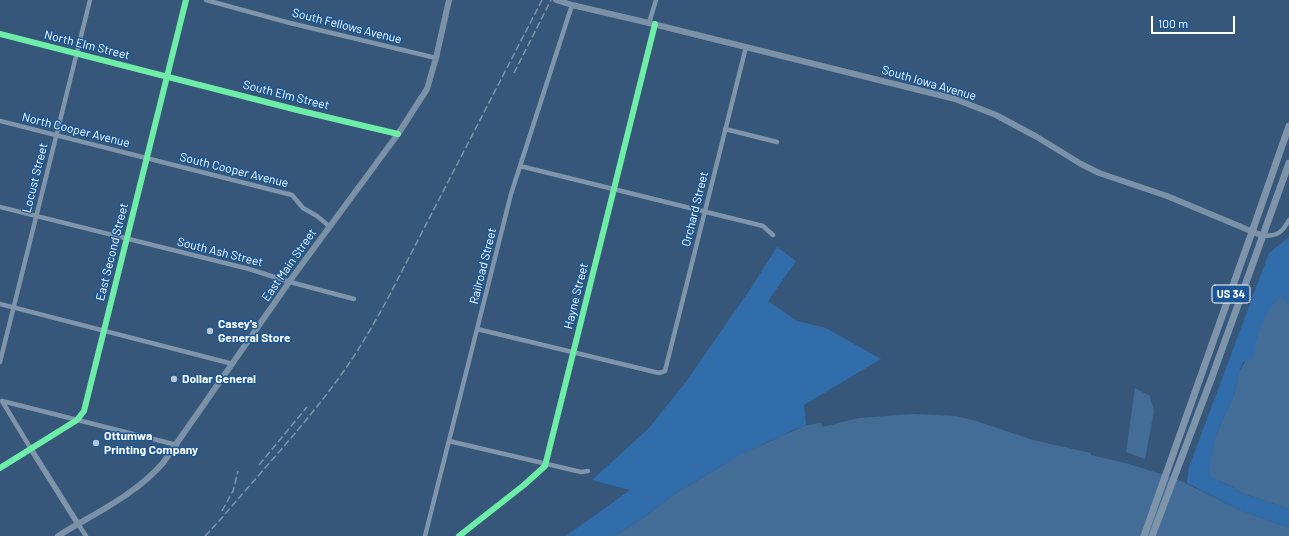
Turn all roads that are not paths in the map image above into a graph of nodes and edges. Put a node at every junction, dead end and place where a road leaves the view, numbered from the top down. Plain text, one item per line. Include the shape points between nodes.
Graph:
1 (90, 0) edge
2 (186, 0) edge
3 (206, 0) edge
4 (449, 0) edge
5 (556, 0) edge
6 (656, 0) edge
7 (572, 5) junction
8 (652, 23) junction
9 (0, 34) edge
10 (746, 47) junction
11 (76, 53) junction
12 (436, 58) junction
13 (168, 76) junction
14 (0, 121) edge
15 (1289, 126) edge
16 (725, 129) junction
17 (398, 134) junction
18 (56, 135) junction
19 (777, 142) dead end
20 (147, 158) junction
21 (1289, 164) edge
22 (520, 166) junction
23 (614, 189) junction
24 (0, 207) edge
25 (704, 212) junction
26 (36, 216) junction
27 (1289, 220) edge
28 (329, 226) junction
29 (1252, 232) junction
30 (773, 235) dead end
31 (1263, 236) junction
32 (127, 239) junction
33 (290, 282) junction
34 (354, 298) dead end
35 (0, 304) edge
36 (14, 307) junction
37 (477, 329) junction
38 (104, 330) junction
39 (574, 352) junction
40 (0, 362) edge
41 (233, 364) junction
42 (1, 401) edge
43 (77, 420) junction
44 (449, 440) junction
45 (176, 445) junction
46 (31, 449) junction
47 (546, 464) junction
48 (0, 468) edge
49 (588, 471) dead end
50 (78, 524) junction
51 (58, 536) edge
52 (86, 536) edge
53 (425, 536) edge
54 (459, 536) edge
55 (1144, 536) edge
56 (1152, 536) edge

1 - 11 street, Locust Street
2 - 13 street, East Second Street
3 - 12 street, South Fellows Avenue
4 - 12 main road, East Main Street
5 - 7 main road, South Iowa Avenue
6 - 8 street, Hayne Street
7 - 8 main road, South Iowa Avenue
7 - 22 street, Railroad Street
8 - 10 main road, South Iowa Avenue
8 - 23 street, Hayne Street
9 - 11 street, North Elm Street
10 - 16 street, Orchard Street
10 - 29 main road, South Iowa Avenue via 955,99 996,115 1099,173 1167,196
11 - 13 street, North Elm Street
11 - 18 street, Locust Street
12 - 17 main road, East Main Street via 426,89
13 - 17 street, South Elm Street
13 - 20 street, East Second Street
14 - 18 street, North Cooper Avenue
15 - 29 highway, US 34
16 - 19 street
16 - 25 street, Orchard Street
17 - 28 main road, East Main Street
18 - 20 street, North Cooper Avenue
18 - 26 street, Locust Street
20 - 28 street, South Cooper Avenue via 292,195 302,208
20 - 32 street, East Second Street
21 - 31 highway, US 34
22 - 23 street
22 - 37 street, Railroad Street
23 - 25 street
23 - 39 street, Hayne Street
24 - 26 street, South Ash Street
25 - 30 street via 763,226
25 - 39 street, Orchard Street via 665,371 659,373
26 - 32 street, South Ash Street
26 - 36 street, Locust Street
27 - 31 street, South Iowa Avenue via 1278,234
28 - 33 main road, East Main Street
29 - 31 main road, South Iowa Avenue
29 - 55 highway, US 34
31 - 56 highway, US 34
32 - 33 street, South Ash Street via 249,269
32 - 38 street, East Second Street
33 - 34 street, South Ash Street
33 - 41 main road, East Main Street
35 - 36 street
36 - 38 street
36 - 40 street, Locust Street
37 - 39 street
37 - 44 street, Railroad Street
38 - 41 street
38 - 43 street, East Second Street via 84,411
39 - 47 street, Hayne Street
41 - 45 main road, East Main Street
42 - 43 street
42 - 46 street
43 - 45 street
43 - 46 street
44 - 47 street
44 - 53 street, Railroad Street
45 - 50 main road, East Main Street via 146,482
46 - 48 street
46 - 50 street
47 - 49 street via 581,472
47 - 54 street via 524,485
50 - 51 main road, East Main Street
50 - 52 street

